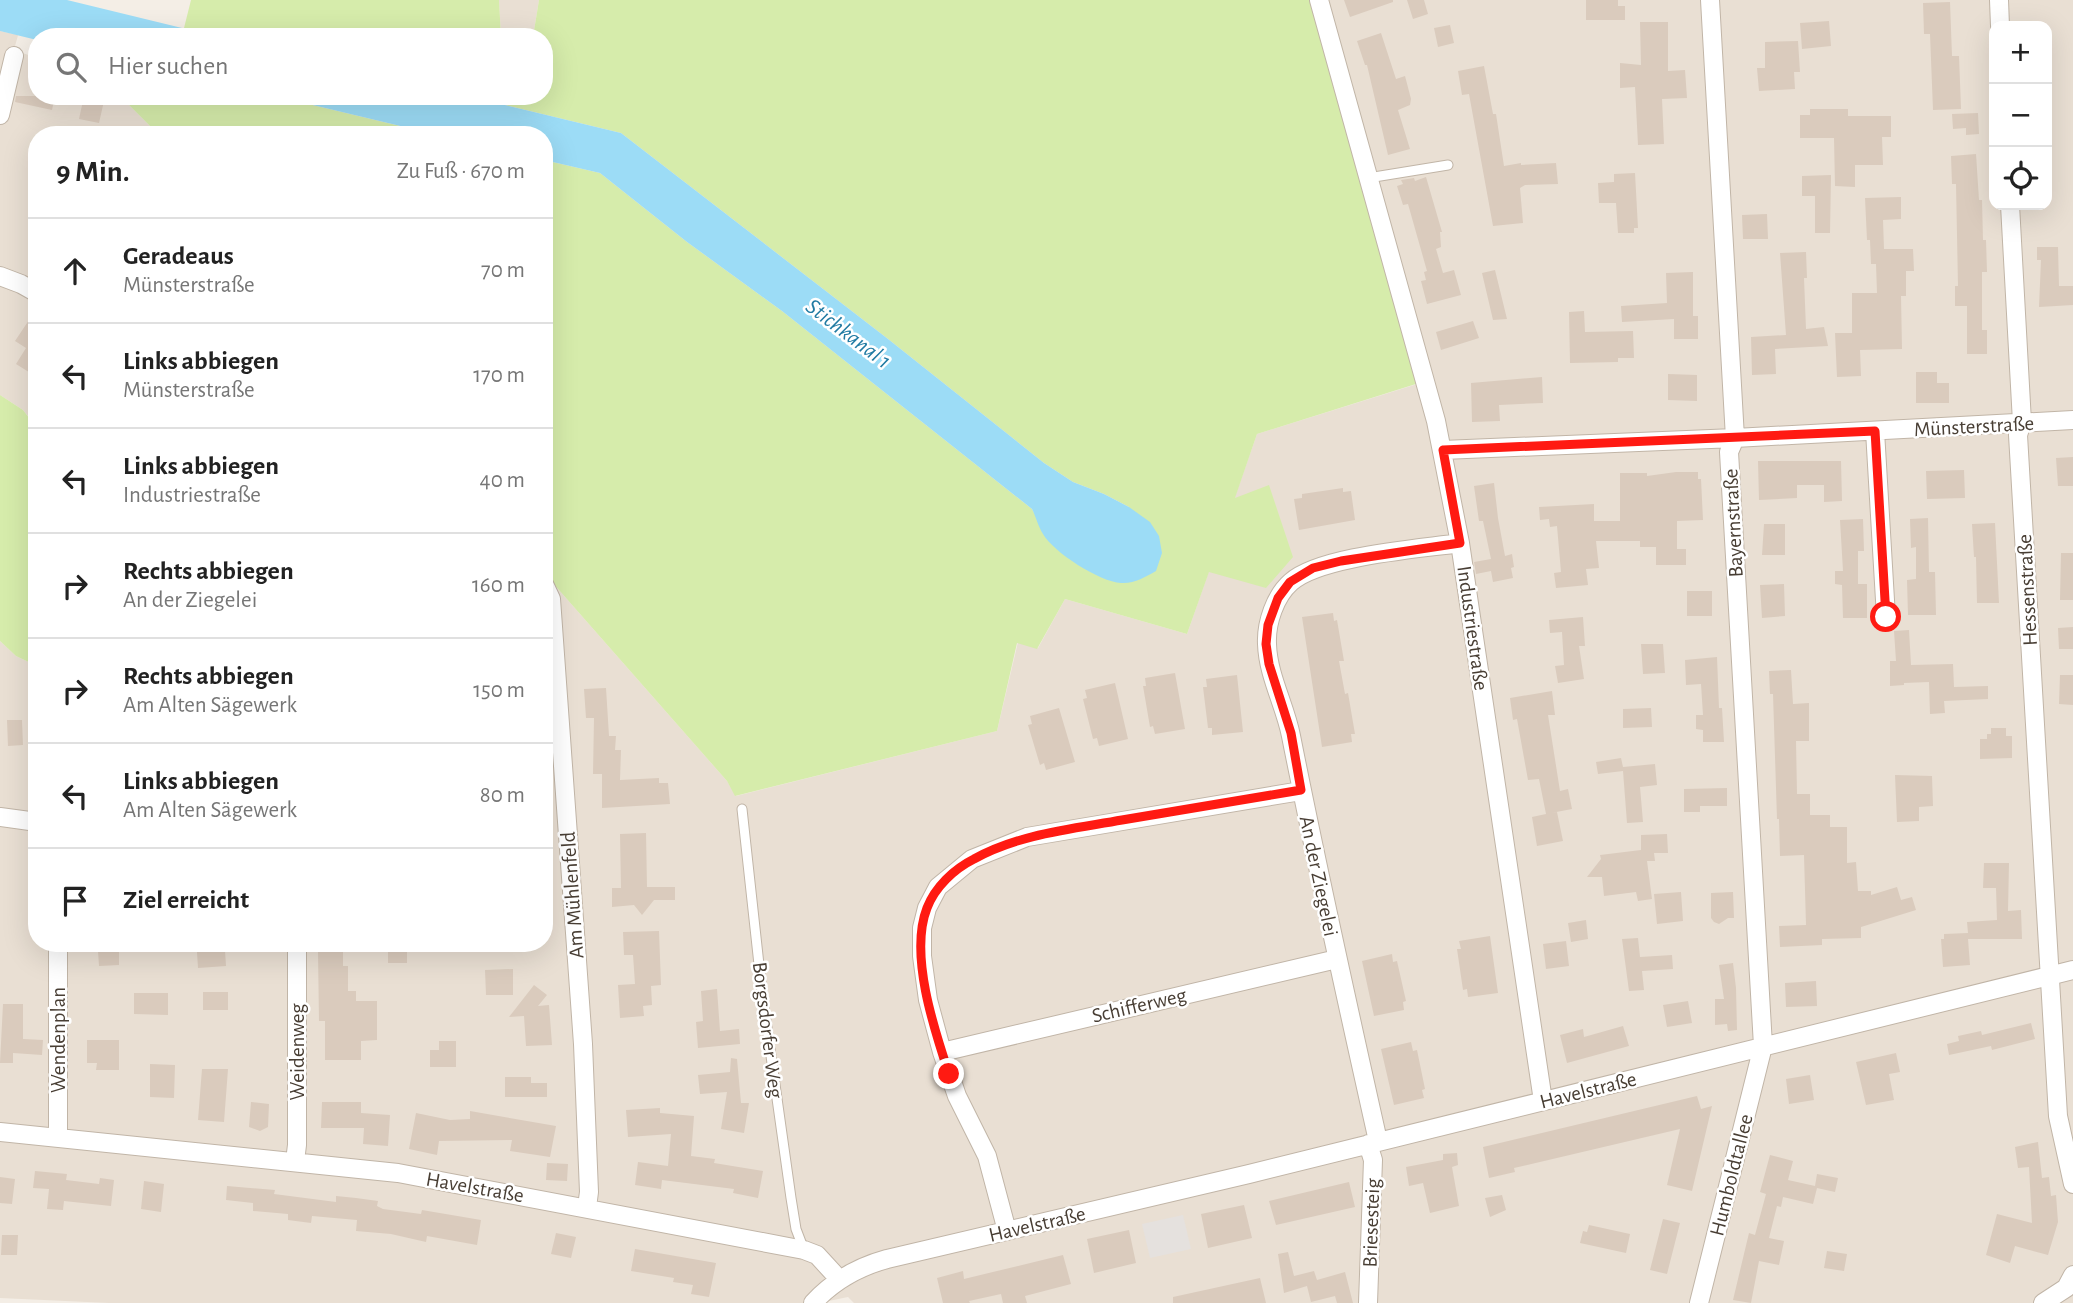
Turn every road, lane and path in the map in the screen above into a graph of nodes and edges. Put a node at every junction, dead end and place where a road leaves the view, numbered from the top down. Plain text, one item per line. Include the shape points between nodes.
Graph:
1 (1320, 0) edge
2 (1710, 0) edge
3 (1998, 0) edge
4 (2000, 21) edge
5 (13, 55) dead end
6 (0, 115) edge
7 (1448, 164) dead end
8 (1368, 178) junction
9 (2010, 210) edge
10 (0, 276) edge
11 (28, 288) edge
12 (2073, 420) edge
13 (2022, 422) junction
14 (1875, 431) junction
15 (1735, 438) junction
16 (1443, 450) junction
17 (1460, 543) junction
18 (1886, 617) dead end
19 (553, 627) edge
20 (1301, 790) junction
21 (742, 809) dead end
22 (0, 817) edge
23 (28, 821) edge
24 (58, 952) edge
25 (297, 952) edge
26 (1337, 959) junction
27 (2073, 970) edge
28 (2050, 976) junction
29 (1763, 1046) junction
30 (942, 1052) junction
31 (1543, 1101) junction
32 (0, 1132) edge
33 (58, 1137) junction
34 (1373, 1142) junction
35 (295, 1161) junction
36 (2073, 1184) edge
37 (587, 1208) junction
38 (1007, 1231) junction
39 (804, 1250) junction
40 (839, 1279) junction
41 (2071, 1284) edge
42 (813, 1303) edge
43 (1368, 1303) edge
44 (1699, 1303) edge
45 (2043, 1303) edge

1 - 8 street, Industriestraße
2 - 15 street, Bayernstraße
3 - 4 street
5 - 6 street
7 - 8 lane
8 - 16 street, Industriestraße
9 - 13 street, Hessenstraße
10 - 11 street
12 - 13 street, Münsterstraße
13 - 14 street, Münsterstraße
13 - 28 street, Hessenstraße via 2018,435
14 - 15 street, Münsterstraße
14 - 18 street
15 - 16 street, Münsterstraße
15 - 29 street, Bayernstraße via 1729,452
16 - 17 street, Industriestraße
17 - 20 street, An der Ziegelei via 1313,568 1290,582 1278,598 1266,644 1291,733
17 - 31 street, Industriestraße
19 - 37 street, Am Mühlenfeld via 583,1044
20 - 26 street, An der Ziegelei
20 - 30 street via 1027,837 972,859 938,887 922,928 928,1000
21 - 39 lane, Borgsdorfer Weg via 790,1198
22 - 23 street
24 - 33 street, Wendenplan
25 - 35 street, Weidenweg
26 - 30 street, Schifferweg
26 - 34 street, An der Ziegelei
27 - 28 street, Havelstraße
28 - 29 street, Havelstraße
28 - 36 street, Hessenstraße via 2058,1115
29 - 31 street, Havelstraße
29 - 44 street, Humboldtallee
30 - 38 street via 957,1096 987,1156
31 - 34 street, Havelstraße
32 - 33 street, Havelstraße
33 - 35 street, Havelstraße
34 - 38 street, Havelstraße
34 - 43 street, Briesesteig
35 - 37 street, Havelstraße via 398,1173
37 - 39 street, Havelstraße
38 - 40 street, Havelstraße via 865,1265
39 - 40 street, Havelstraße via 817,1255
40 - 42 street
41 - 45 street

